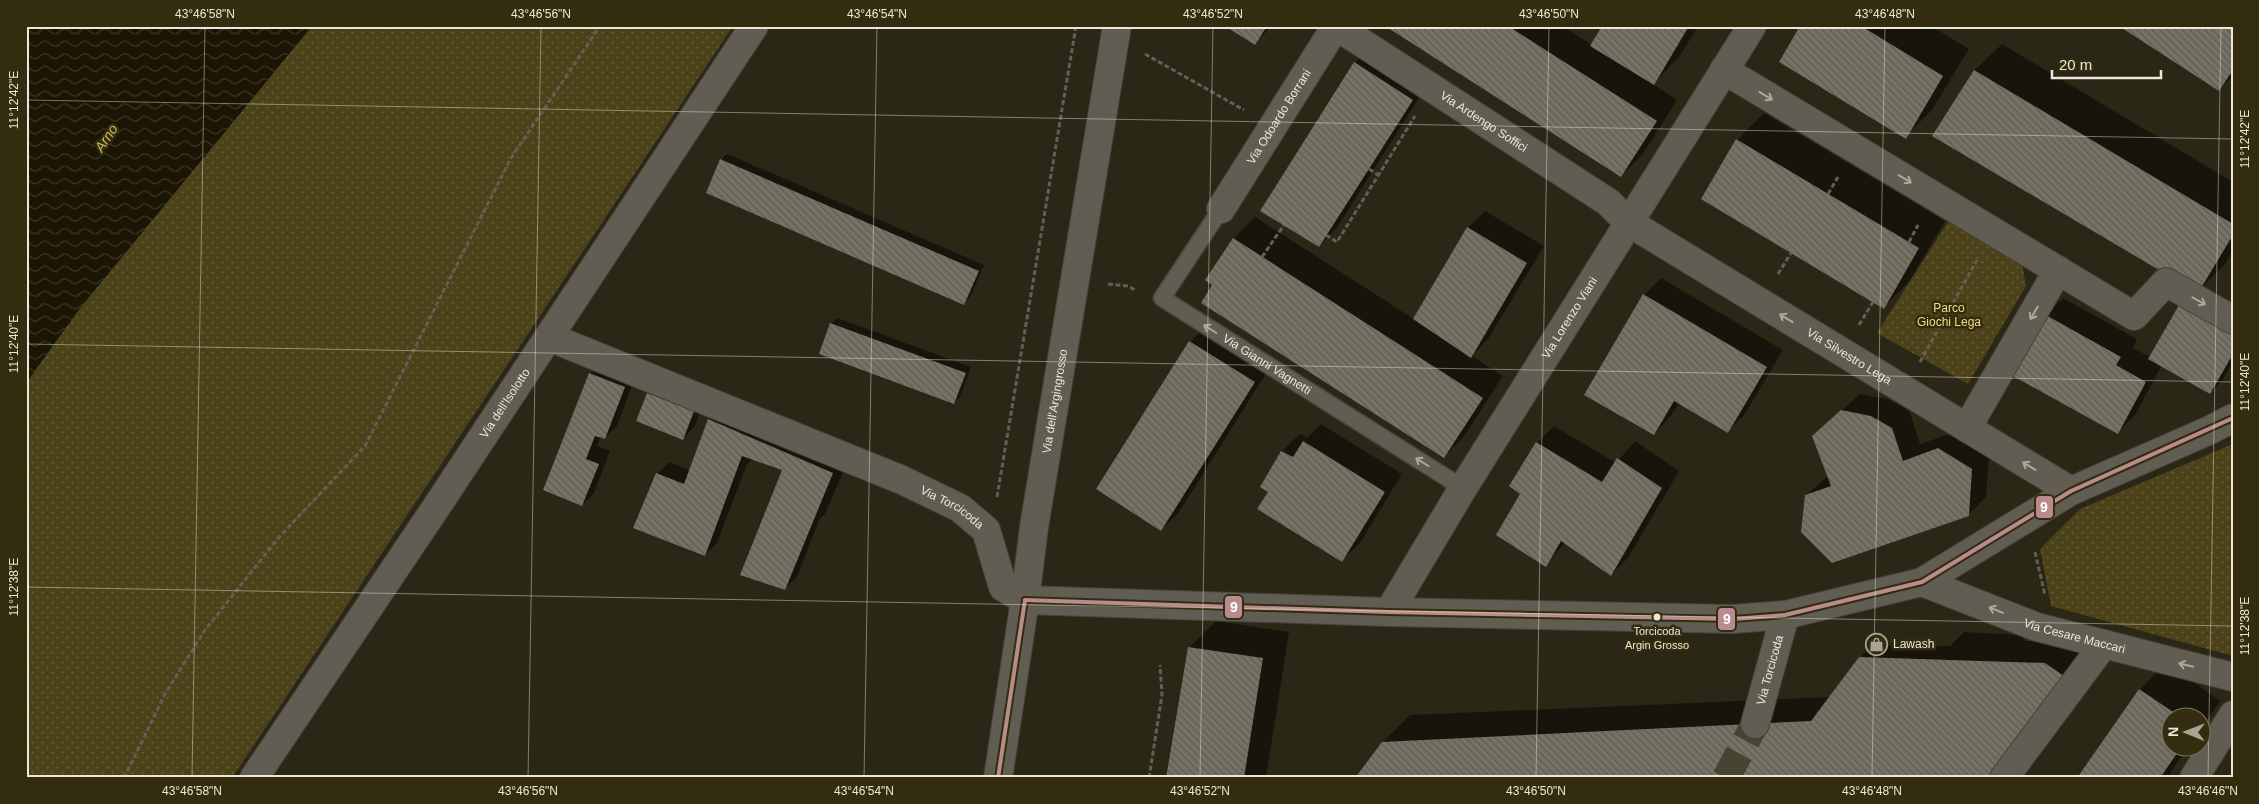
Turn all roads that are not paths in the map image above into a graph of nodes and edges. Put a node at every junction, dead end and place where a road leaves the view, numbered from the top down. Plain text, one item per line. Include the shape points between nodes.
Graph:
1 (754, 26) edge
2 (1117, 26) edge
3 (1336, 26) edge
4 (1752, 26) edge
5 (1724, 70) junction
6 (1221, 208) joint
7 (1628, 222) junction
8 (2058, 270) junction
9 (2233, 320) edge
10 (548, 337) junction
11 (2233, 418) edge
12 (1966, 428) junction
13 (1463, 488) junction
14 (2071, 491) junction
15 (1922, 582) junction
16 (1025, 600) junction
17 (1389, 612) junction
18 (1785, 615) junction
19 (2104, 644) junction
20 (2233, 677) edge
21 (2233, 715) edge
22 (1755, 724) tunnel mouth
23 (254, 778) edge
24 (998, 778) edge
25 (2004, 778) edge
26 (2194, 778) edge

1 - 10 street, Via dell'Isolotto
2 - 16 street, Via dell'Argingrosso via 1034,527
3 - 6 street, Via Odoardo Borrani
3 - 7 street, Via Ardengo Soffici via 1608,202
4 - 5 street, Via Lorenzo Viani
5 - 7 street, Via Lorenzo Viani
5 -> 8 street
13 -> 6 lane, Via Gianni Vagnetti via 1162,298
12 -> 7 street, Via Silvestro Lega
7 - 13 street, Via Lorenzo Viani
8 -> 9 street via 2134,316 2166,282
8 -> 12 street
10 - 16 street, Via Torcicoda via 902,480 960,508 986,530 1003,587
10 - 23 street, Via dell'Isolotto
11 - 14 street, Via Torcicoda
14 -> 12 street, Via Silvestro Lega
13 - 17 street, Via Lorenzo Viani
14 - 15 street, Via Torcicoda
15 - 18 street, Via Torcicoda
19 -> 15 street, Via Cesare Maccari via 2038,627
16 - 17 street, Via Torcicoda
16 - 24 street, Via dell'Argingrosso
17 - 18 street, Via Torcicoda via 1733,619
18 - 22 street, Via Torcicoda
20 -> 19 street, Via Cesare Maccari
19 - 25 street
21 - 26 street

